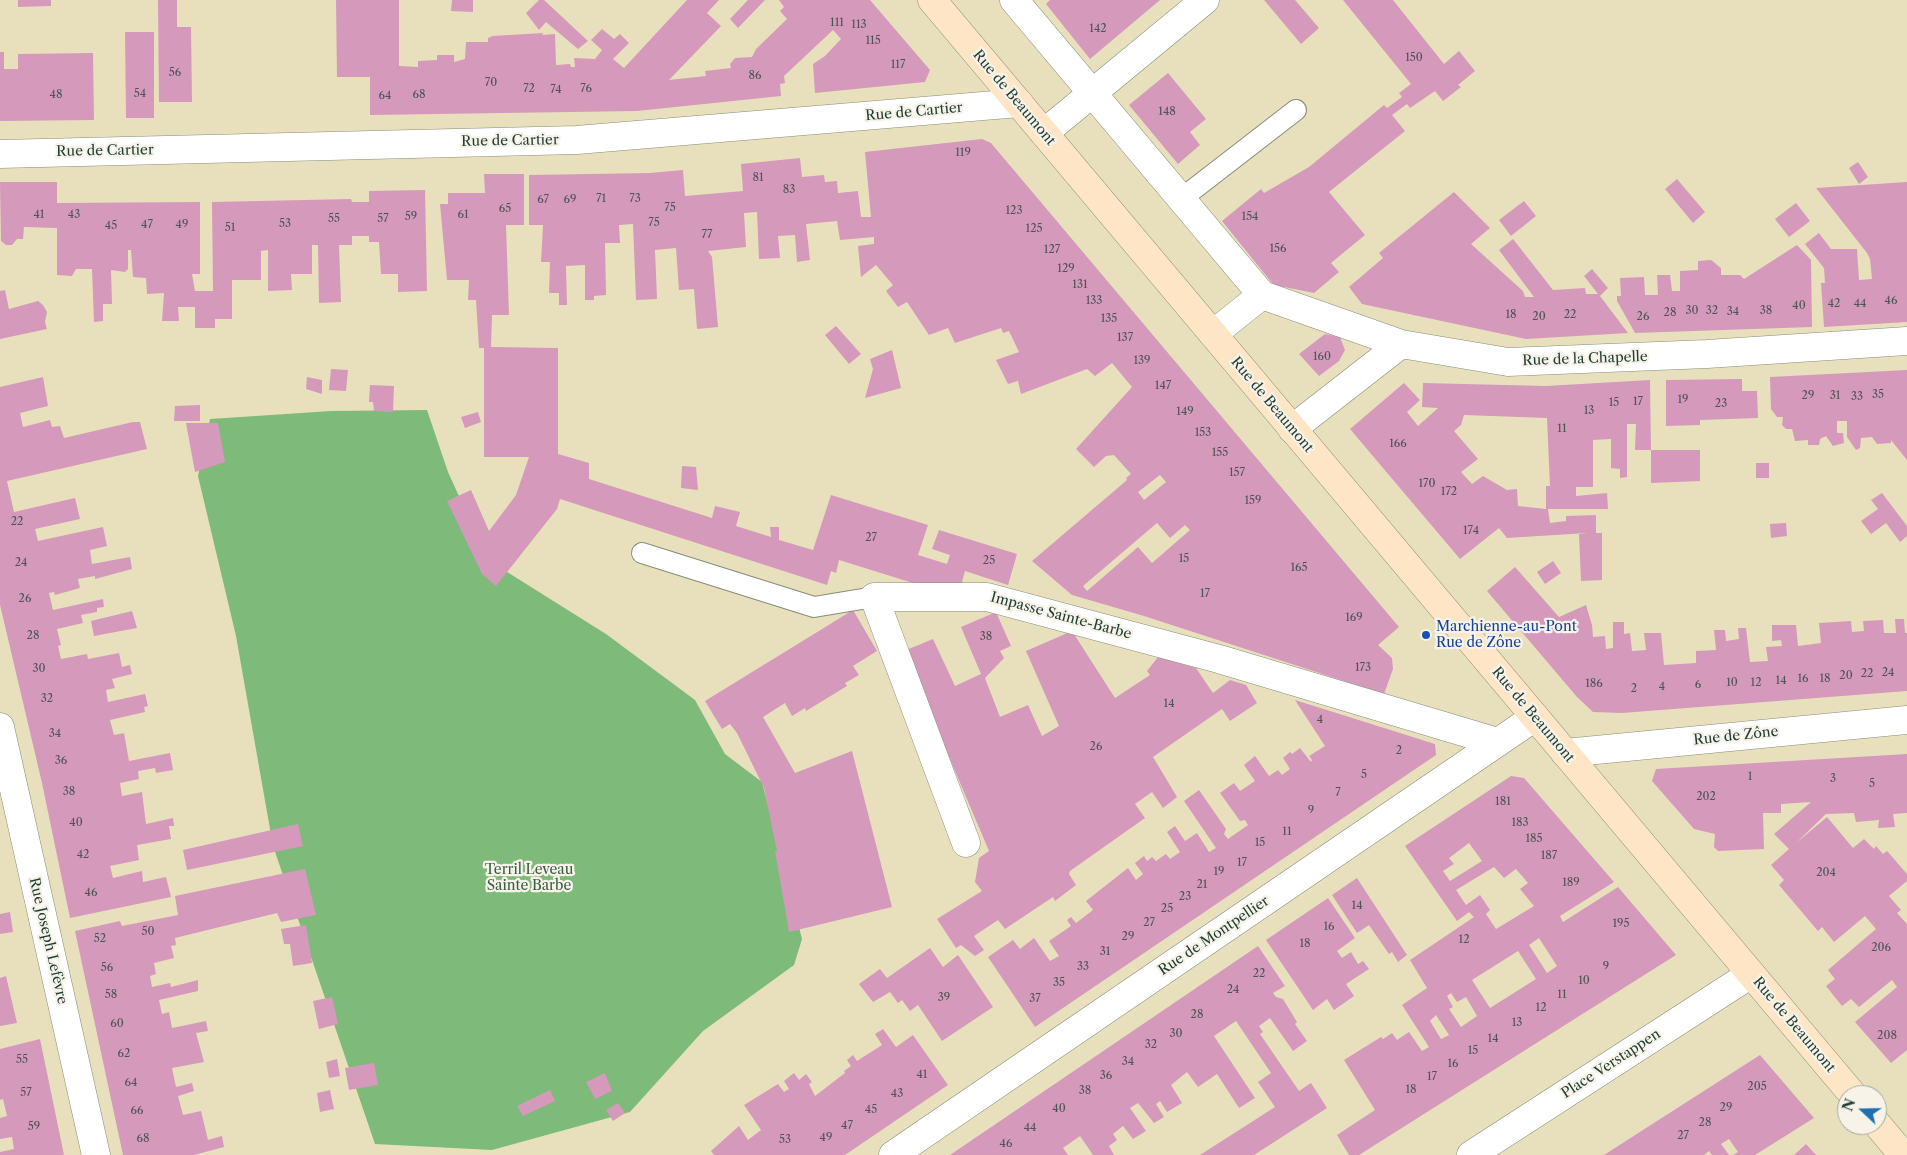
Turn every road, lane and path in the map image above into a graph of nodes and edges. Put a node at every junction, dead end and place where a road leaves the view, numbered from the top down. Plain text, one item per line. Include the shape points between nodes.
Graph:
1 (932, 0) edge
2 (1014, 0) edge
3 (1205, 0) edge
4 (1094, 92) junction
5 (1019, 103) junction
6 (1296, 110) dead end
7 (1044, 133) junction
8 (0, 154) edge
9 (1182, 199) junction
10 (1262, 295) junction
11 (1213, 334) junction
12 (1907, 341) edge
13 (1402, 344) junction
14 (1292, 429) junction
15 (642, 553) dead end
16 (874, 597) junction
17 (1535, 717) junction
18 (1907, 720) edge
19 (0, 727) edge
20 (1497, 742) junction
21 (1565, 753) junction
22 (966, 843) dead end
23 (1751, 974) junction
24 (1845, 1085) edge
25 (1887, 1135) edge
26 (96, 1155) edge
27 (893, 1155) edge
28 (1471, 1155) edge
29 (1904, 1155) edge

1 - 5 main road, Rue de Beaumont
2 - 4 street
3 - 4 street
4 - 7 street
4 - 9 street
5 - 7 main road, Rue de Beaumont
5 - 8 street, Rue de Cartier via 577,140
6 - 9 lane
7 - 11 main road, Rue de Beaumont
9 - 10 street
10 - 11 street
10 - 13 street
11 - 14 main road, Rue de Beaumont
12 - 13 street, Rue de la Chapelle via 1508,362
13 - 14 street
14 - 17 main road, Rue de Beaumont
15 - 16 lane via 814,607
16 - 20 street, Impasse Sainte-Barbe via 987,596 1220,659
16 - 22 street
17 - 20 street, Rue de Montpellier
17 - 21 main road, Rue de Beaumont
18 - 21 street, Rue de Zône
19 - 26 street, Rue Joseph Lefèvre
20 - 27 street, Rue de Montpellier
21 - 23 main road, Rue de Beaumont
23 - 24 main road, Rue de Beaumont
23 - 28 street, Place Verstappen
25 - 29 main road

